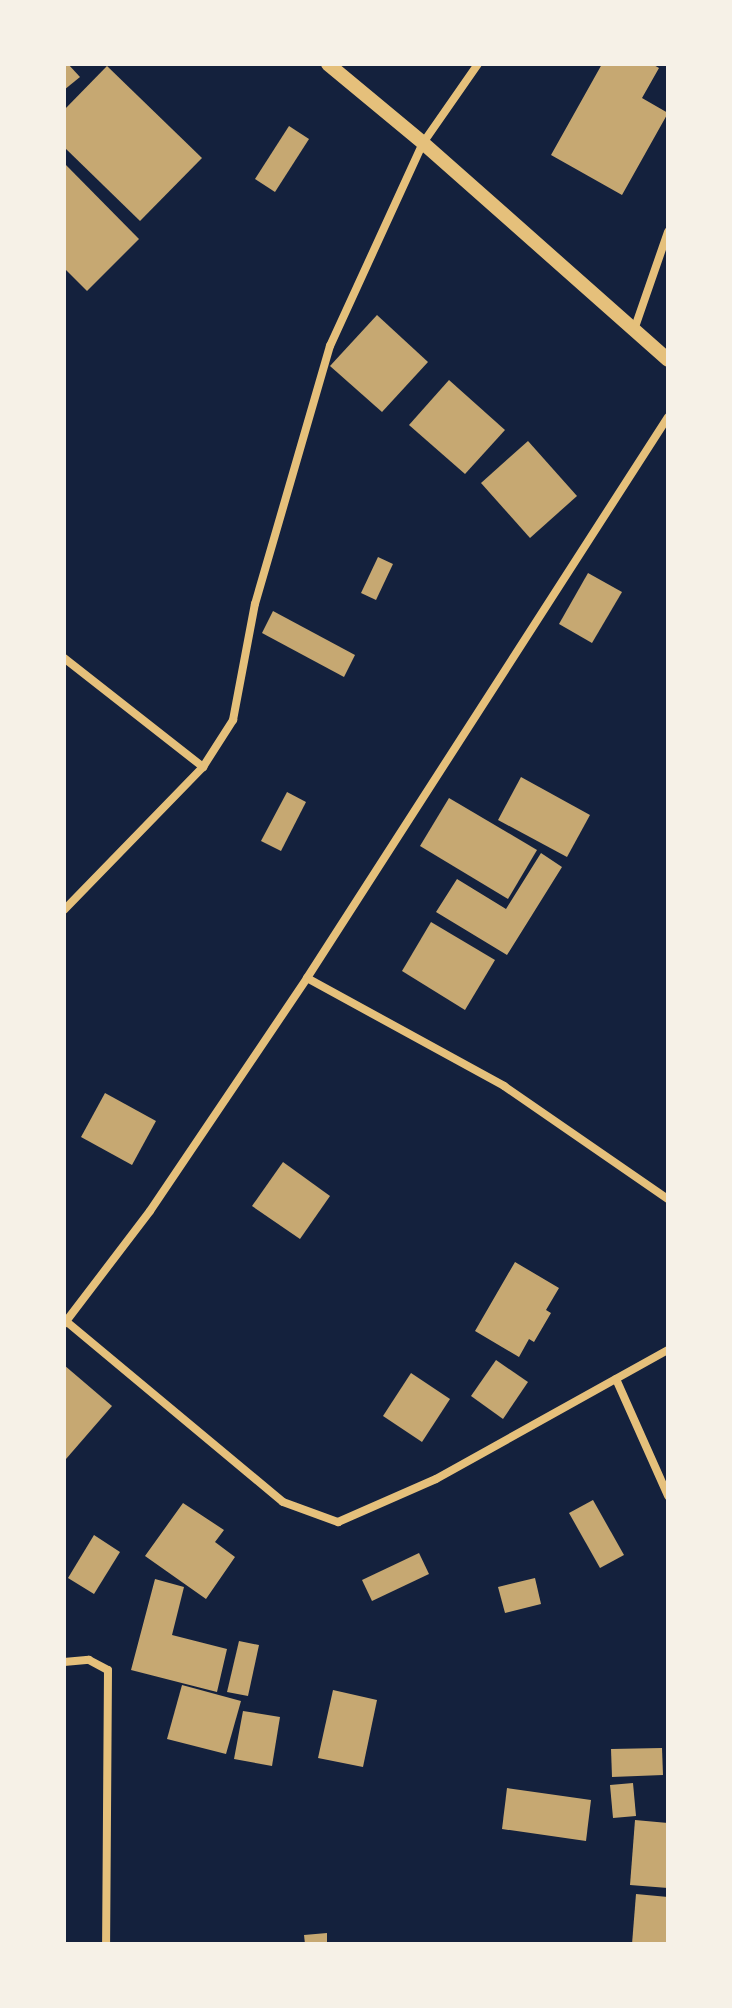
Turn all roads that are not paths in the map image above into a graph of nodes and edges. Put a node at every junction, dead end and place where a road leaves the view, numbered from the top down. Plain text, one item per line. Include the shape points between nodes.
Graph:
1 (328, 64) edge
2 (478, 64) edge
3 (423, 143) junction
4 (668, 232) edge
5 (634, 330) junction
6 (668, 360) edge
7 (668, 417) edge
8 (64, 658) edge
9 (203, 767) junction
10 (64, 910) edge
11 (307, 978) junction
12 (668, 1199) edge
13 (66, 1323) edge
14 (668, 1350) edge
15 (616, 1379) junction
16 (668, 1496) edge
17 (64, 1662) edge
18 (106, 1944) edge

1 - 3 street
2 - 3 street
3 - 5 street
3 - 9 street via 330,346 255,604 233,720
4 - 5 street
5 - 6 street
7 - 11 street
8 - 9 street
9 - 10 street
11 - 12 street via 504,1086
11 - 13 street via 150,1211
13 - 15 street via 283,1502 338,1522 436,1479
14 - 15 street
15 - 16 street
17 - 18 street via 89,1660 108,1670

